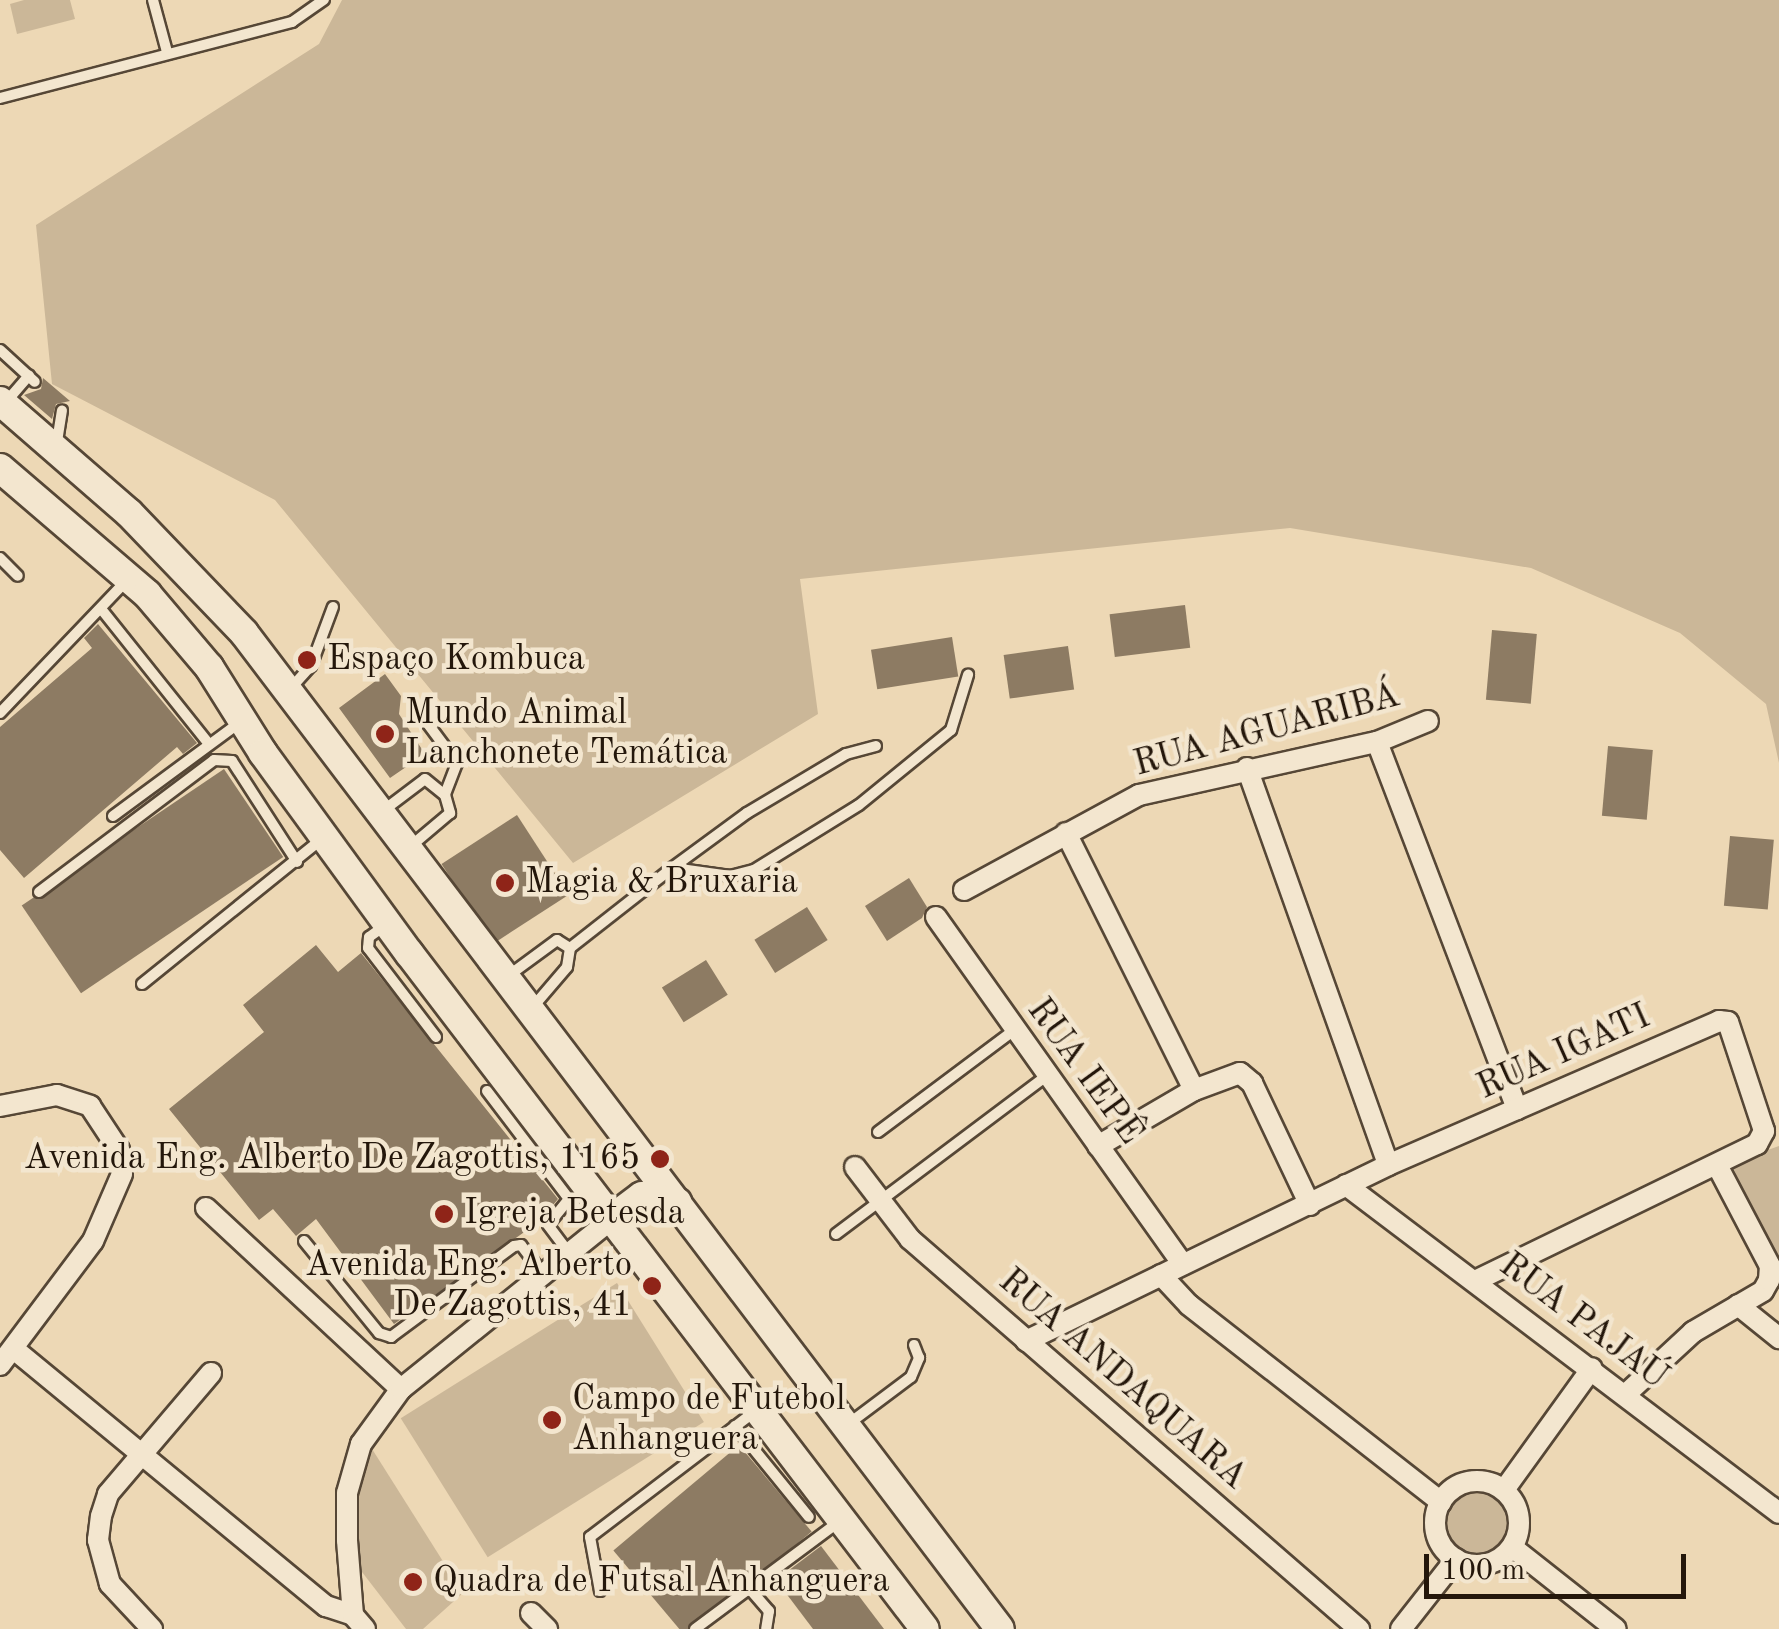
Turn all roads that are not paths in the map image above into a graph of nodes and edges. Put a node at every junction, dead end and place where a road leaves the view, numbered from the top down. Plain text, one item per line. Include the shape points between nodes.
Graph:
1 (152, 0) edge
2 (324, 0) edge
3 (167, 52) junction
4 (0, 98) edge
5 (0, 350) edge
6 (2, 403) edge
7 (62, 410) dead end
8 (56, 449) junction
9 (0, 468) edge
10 (0, 558) edge
11 (18, 576) dead end
12 (129, 578) junction
13 (333, 607) dead end
14 (102, 610) junction
15 (968, 676) dead end
16 (287, 692) junction
17 (0, 713) edge
18 (425, 720) dead end
19 (243, 721) junction
20 (1428, 721) dead end
21 (1377, 742) junction
22 (210, 744) junction
23 (876, 746) dead end
24 (1247, 768) junction
25 (445, 795) junction
26 (379, 814) junction
27 (113, 816) dead end
28 (1066, 832) junction
29 (324, 837) junction
30 (406, 850) junction
31 (297, 862) junction
32 (672, 868) junction
33 (964, 890) dead end
34 (38, 892) dead end
35 (936, 917) dead end
36 (388, 924) junction
37 (570, 948) junction
38 (508, 976) junction
39 (142, 984) dead end
40 (532, 1008) junction
41 (1013, 1031) junction
42 (436, 1037) dead end
43 (1045, 1077) junction
44 (1194, 1090) junction
45 (486, 1092) dead end
46 (0, 1106) edge
47 (1517, 1108) junction
48 (878, 1132) dead end
49 (1098, 1146) junction
50 (1388, 1165) junction
51 (1717, 1166) junction
52 (855, 1167) dead end
53 (1346, 1185) junction
54 (677, 1202) junction
55 (880, 1202) junction
56 (1310, 1205) junction
57 (206, 1208) dead end
58 (614, 1217) junction
59 (836, 1234) dead end
60 (304, 1241) dead end
61 (569, 1253) junction
62 (1183, 1264) junction
63 (543, 1274) junction
64 (1161, 1275) junction
65 (1475, 1281) junction
66 (1738, 1305) junction
67 (1779, 1338) edge
68 (1026, 1341) junction
69 (914, 1345) dead end
70 (7, 1358) edge
71 (1592, 1368) junction
72 (211, 1374) dead end
73 (401, 1388) junction
74 (1625, 1395) junction
75 (758, 1408) junction
76 (846, 1425) junction
77 (736, 1426) junction
78 (143, 1452) junction
79 (1504, 1490) junction
80 (1441, 1502) junction
81 (1779, 1513) edge
82 (808, 1517) dead end
83 (842, 1519) junction
84 (1512, 1547) junction
85 (1456, 1560) junction
86 (748, 1586) junction
87 (600, 1591) dead end
88 (531, 1613) dead end
89 (130, 1622) edge
90 (359, 1622) edge
91 (920, 1627) edge
92 (152, 1629) edge
93 (547, 1629) edge
94 (695, 1629) edge
95 (766, 1629) edge
96 (1000, 1629) edge
97 (1359, 1629) edge
98 (1402, 1629) edge
99 (1616, 1629) edge

1 - 3 lane
2 - 3 lane via 292,22
3 - 4 lane
5 - 6 lane via 32,379
6 - 8 main road
7 - 8 lane
8 - 16 main road via 209,591
9 - 12 main road
10 - 11 lane
12 - 14 lane
12 - 19 main road via 210,667
13 - 16 lane via 312,666
14 - 17 lane
14 - 22 lane
15 - 32 lane via 950,730 859,804 754,870 730,876
16 - 26 main road
18 - 25 lane via 457,763
19 - 22 lane
19 - 29 main road
20 - 21 street, RUA AGUARIBÁ
21 - 24 street, RUA AGUARIBÁ
21 - 47 street
22 - 27 lane
23 - 32 lane via 846,754 764,803
24 - 28 street, RUA AGUARIBÁ via 1139,795
24 - 50 street
25 - 26 lane via 426,779
25 - 30 lane via 450,812
26 - 30 main road
28 - 33 street, RUA AGUARIBÁ
28 - 44 street
29 - 31 lane
29 - 36 main road
30 - 38 main road
31 - 34 lane via 232,762 214,760
31 - 39 lane
32 - 37 lane
35 - 41 street, RUA IEPÊ
36 - 42 lane via 369,936 368,948
36 - 58 main road
37 - 38 lane via 557,940
37 - 40 lane via 567,967
38 - 40 main road
40 - 54 main road
41 - 43 street, RUA IEPÊ
41 - 48 lane
43 - 49 street, RUA IEPÊ
43 - 55 lane
44 - 49 street
44 - 56 street via 1228,1074 1252,1083
45 - 61 lane via 569,1199 548,1225
46 - 70 street via 57,1095 90,1106 120,1150 122,1174 93,1241
47 - 50 street, RUA IGATI
47 - 51 street, RUA IGATI via 1718,1020 1728,1022 1764,1131 1758,1144
49 - 62 street, RUA IEPÊ
50 - 53 street, RUA IGATI
51 - 65 street, RUA IGATI
51 - 66 street via 1770,1266 1763,1290
52 - 55 street, RUA ANDAQUARA
53 - 56 street, RUA IGATI
53 - 65 street, RUA PAJAÚ
54 - 58 main road via 642,1196
54 - 76 main road
55 - 59 lane
55 - 68 street, RUA ANDAQUARA via 910,1238
56 - 62 street, RUA IGATI
57 - 73 street
58 - 61 street
58 - 75 main road
60 - 63 lane via 380,1333 392,1337 514,1246 521,1245
61 - 63 street
62 - 64 street, RUA IGATI
63 - 73 street
64 - 68 street, RUA IGATI
64 - 80 street via 1189,1305
65 - 71 street, RUA PAJAÚ
66 - 67 street
66 - 74 street via 1693,1332
68 - 97 street, RUA ANDAQUARA
69 - 76 lane via 912,1377
70 - 78 street
71 - 74 street, RUA PAJAÚ
71 - 79 street
72 - 78 street
73 - 90 street via 362,1444 347,1493
74 - 81 street, RUA PAJAÚ
75 - 77 lane
75 - 83 main road
76 - 96 main road
77 - 82 lane
77 - 87 lane via 590,1537
78 - 89 street via 108,1494 98,1540
78 - 90 street via 326,1606
79 - 80 street via 1464,1484
79 - 84 street via 1518,1511
80 - 85 street via 1436,1530
83 - 86 lane
83 - 91 main road
84 - 85 street via 1482,1565
84 - 99 street
85 - 98 street
86 - 94 lane
86 - 95 lane via 769,1611
88 - 93 street
89 - 92 street

